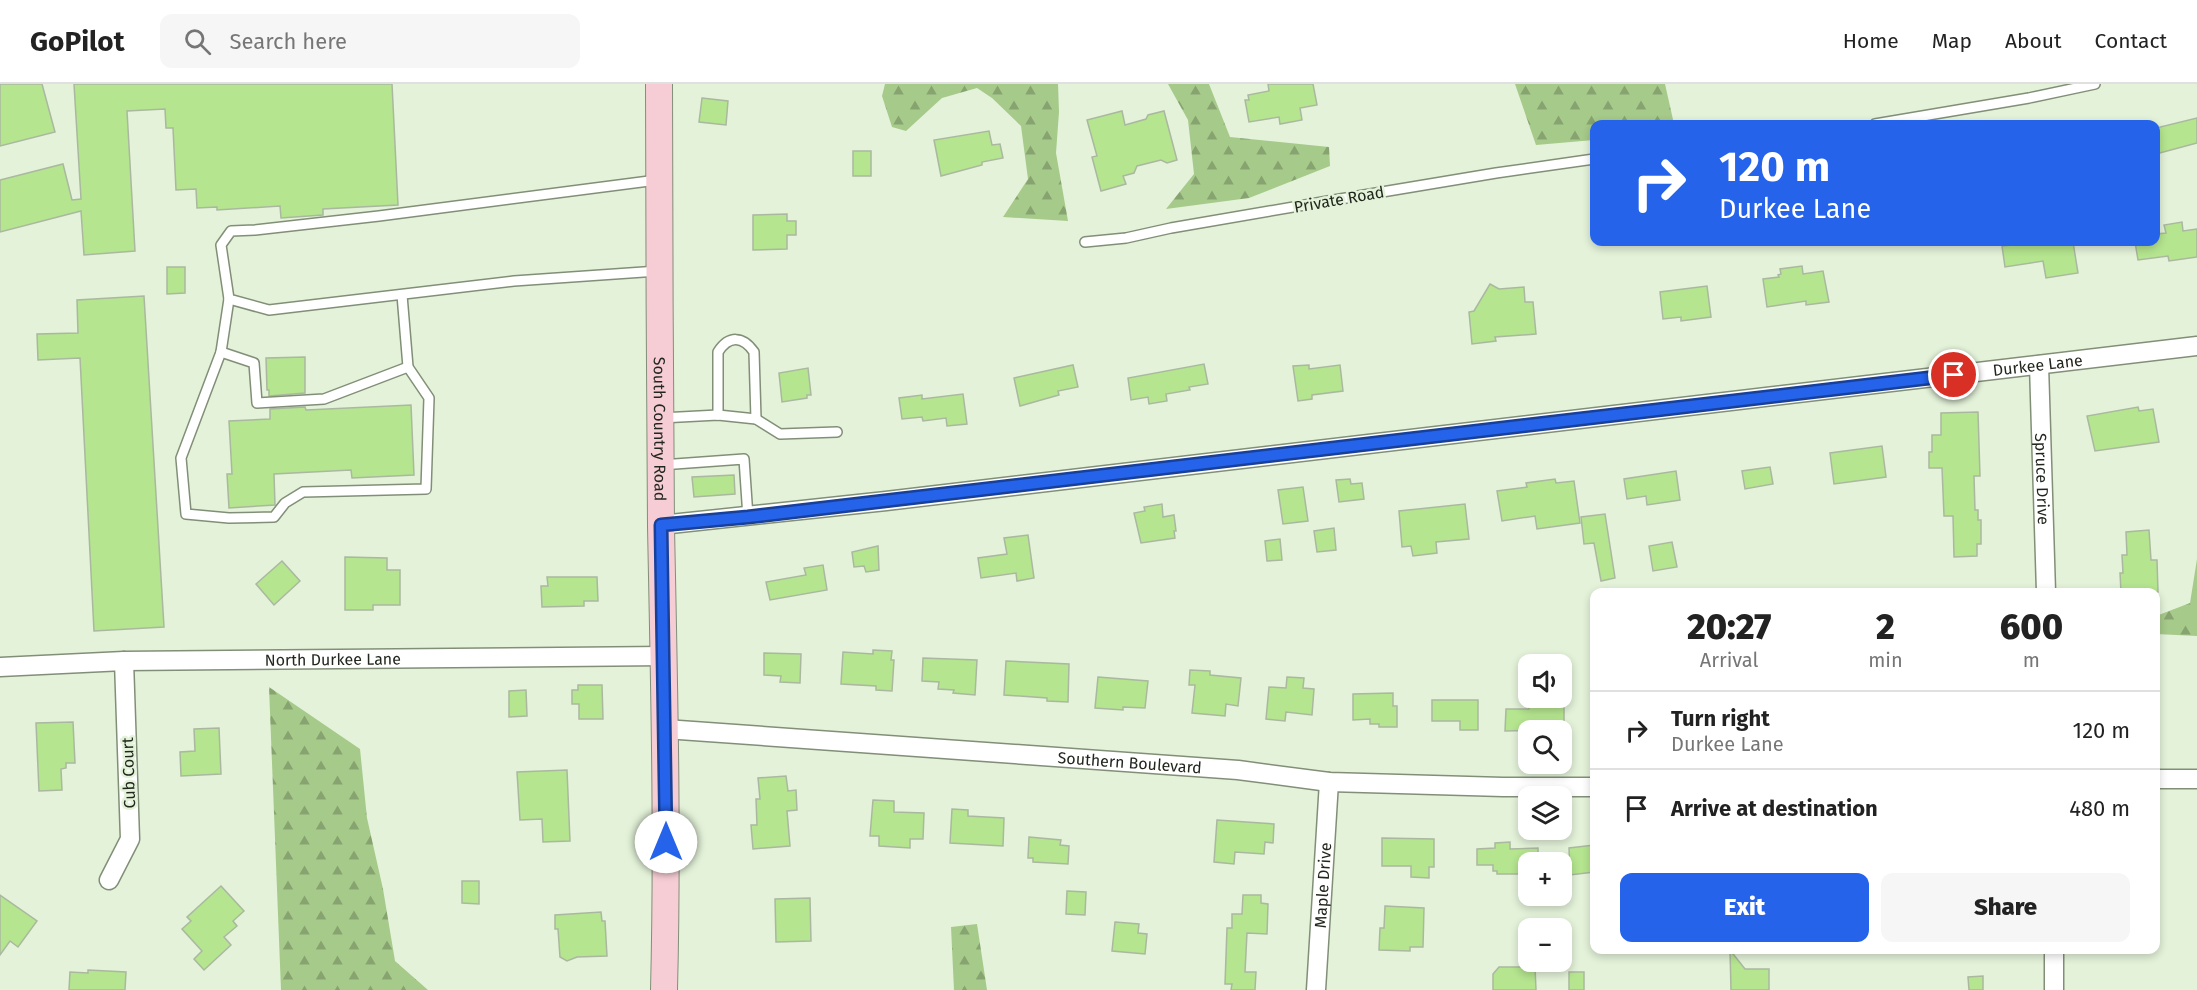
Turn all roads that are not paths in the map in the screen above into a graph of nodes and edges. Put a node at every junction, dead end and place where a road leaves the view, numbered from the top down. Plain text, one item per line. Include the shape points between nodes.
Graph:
1 (659, 84) edge
2 (2095, 84) edge
3 (1900, 120) edge
4 (1590, 160) edge
5 (659, 180) junction
6 (1085, 242) dead end
7 (661, 271) junction
8 (402, 295) junction
9 (229, 299) junction
10 (2197, 346) edge
11 (221, 352) junction
12 (2039, 365) junction
13 (408, 367) junction
14 (718, 415) junction
15 (661, 418) junction
16 (756, 419) junction
17 (837, 432) dead end
18 (661, 465) junction
19 (748, 517) junction
20 (661, 525) junction
21 (2046, 588) edge
22 (665, 656) junction
23 (124, 661) junction
24 (0, 667) edge
25 (665, 729) junction
26 (2197, 778) edge
27 (2160, 779) edge
28 (1329, 782) junction
29 (1590, 787) edge
30 (109, 880) dead end
31 (2054, 954) edge
32 (664, 990) edge
33 (1316, 990) edge
34 (2054, 990) edge

1 - 5 main road, South Country Road
2 - 3 lane
4 - 6 lane, Private Road
5 - 7 main road, South Country Road
5 - 9 lane via 391,215 231,231 221,245
7 - 8 lane via 514,281
7 - 15 main road, South Country Road
8 - 9 lane via 270,310
8 - 13 lane
9 - 11 lane
10 - 12 street, Durkee Lane
11 - 13 lane via 254,363 257,403 324,399
11 - 13 lane via 181,458 186,514 274,517 285,503 303,492 426,489 429,398
12 - 19 street, Durkee Lane
12 - 21 street, Spruce Drive
14 - 15 lane
14 - 16 lane
14 - 16 lane via 718,352 731,340 742,340 754,352
15 - 18 main road, South Country Road
16 - 17 lane via 780,435
18 - 19 lane via 744,459
18 - 20 main road, South Country Road
19 - 20 street, Durkee Lane
20 - 22 main road, South Country Road
22 - 23 street, North Durkee Lane
22 - 25 main road, South Country Road
23 - 24 street, North Durkee Lane
23 - 30 street, Cub Court via 130,839
25 - 28 street, Southern Boulevard via 1238,770
25 - 32 main road, South Country Road
26 - 27 street
28 - 29 street, Southern Boulevard
28 - 33 street, Maple Drive
31 - 34 street

